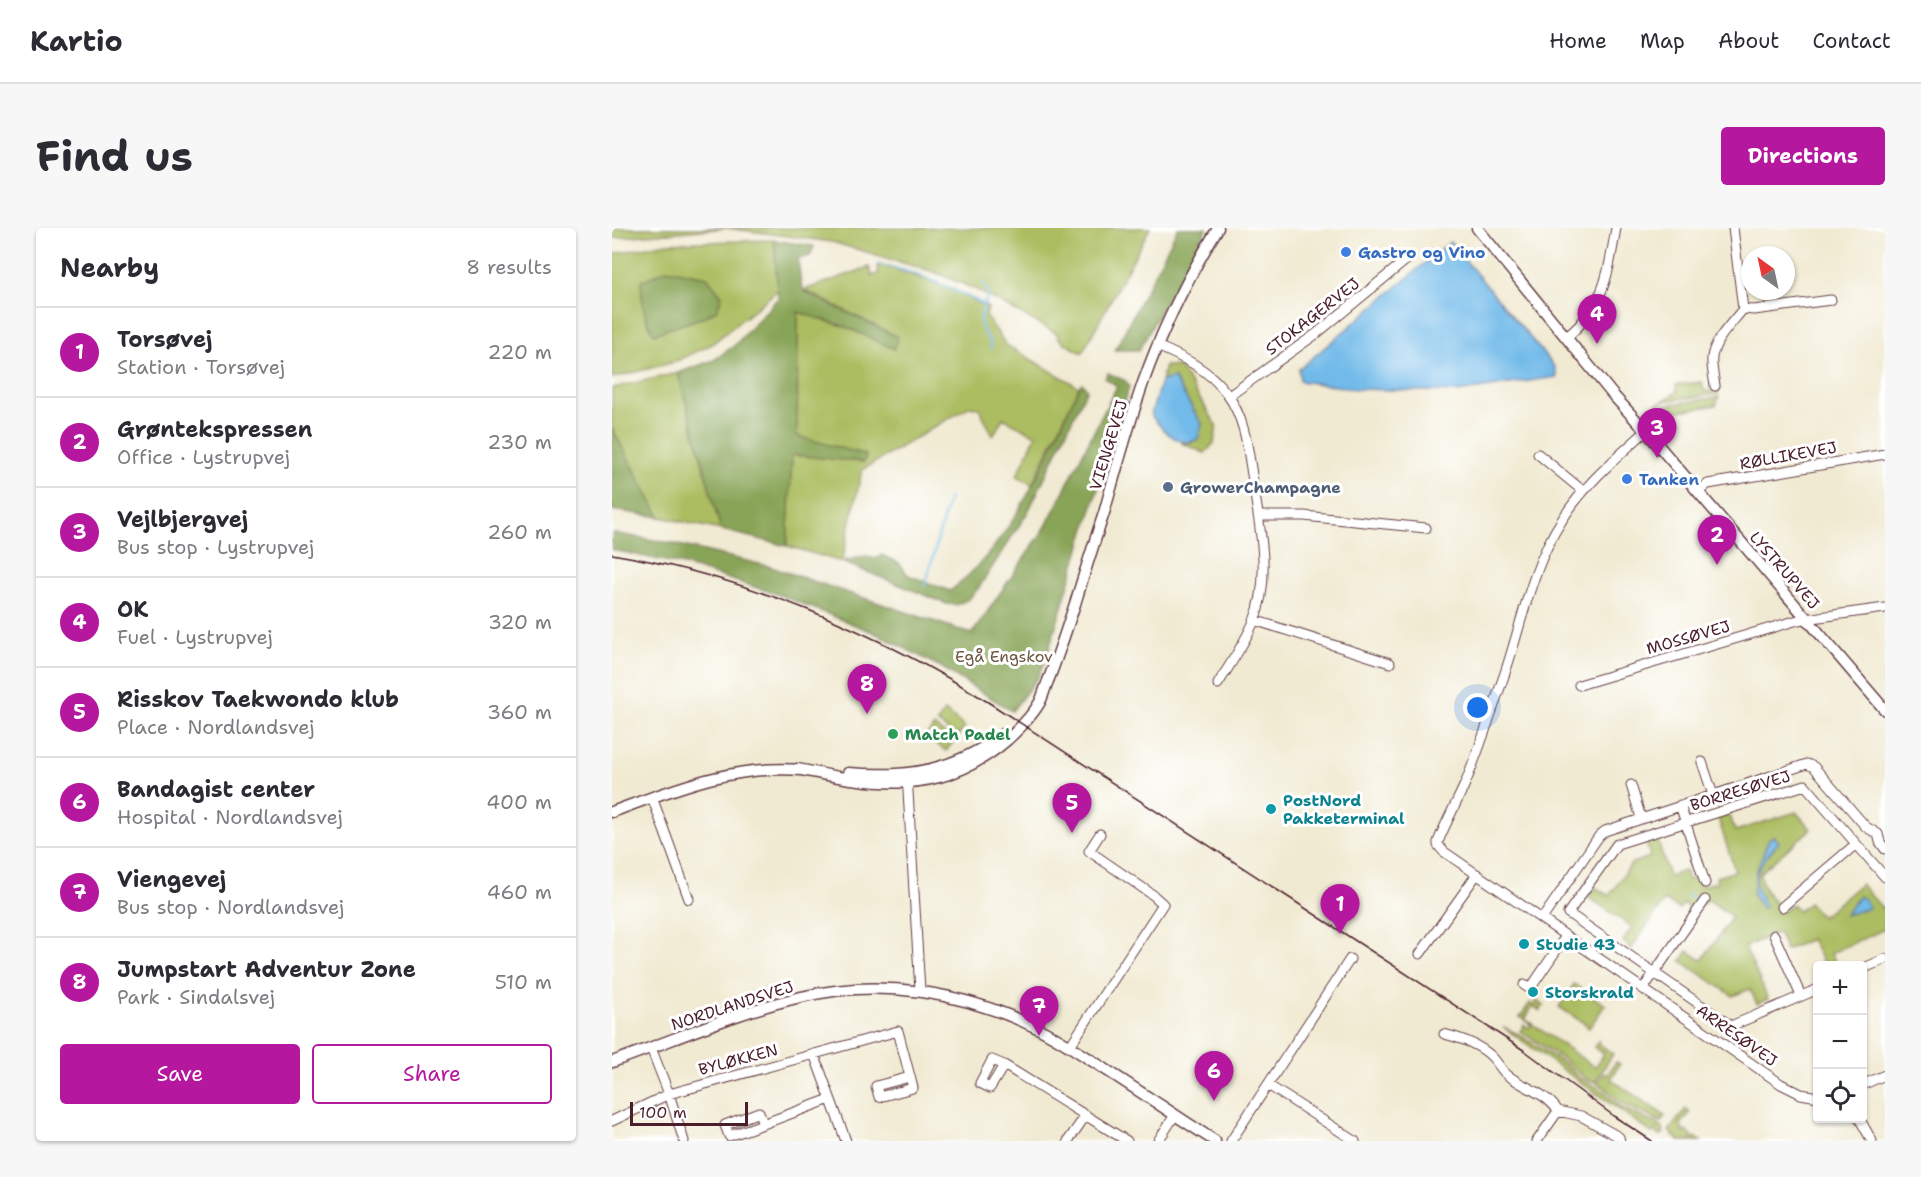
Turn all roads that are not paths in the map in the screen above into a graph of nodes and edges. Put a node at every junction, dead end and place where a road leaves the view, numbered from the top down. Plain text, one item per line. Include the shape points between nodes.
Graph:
1 (1218, 228) edge
2 (1477, 228) edge
3 (1616, 228) edge
4 (1733, 228) edge
5 (1411, 256) dead end
6 (1831, 300) dead end
7 (1743, 309) junction
8 (1567, 337) junction
9 (1157, 346) junction
10 (1715, 386) dead end
11 (1229, 396) junction
12 (1646, 431) junction
13 (1538, 454) dead end
14 (1885, 454) edge
15 (1583, 491) junction
16 (1698, 492) junction
17 (1258, 516) junction
18 (1426, 528) dead end
19 (1885, 608) edge
20 (1807, 619) junction
21 (1254, 620) junction
22 (1390, 663) dead end
23 (1218, 684) dead end
24 (1579, 685) dead end
25 (1885, 710) edge
26 (1702, 762) dead end
27 (908, 778) junction
28 (1631, 785) dead end
29 (1713, 795) junction
30 (652, 797) junction
31 (1841, 799) junction
32 (1680, 805) junction
33 (1827, 810) junction
34 (612, 812) edge
35 (1641, 818) junction
36 (1685, 822) junction
37 (1884, 825) edge
38 (1100, 834) dead end
39 (1878, 834) junction
40 (1856, 844) junction
41 (1885, 849) edge
42 (1577, 868) junction
43 (1477, 874) junction
44 (1885, 877) edge
45 (1593, 878) junction
46 (1704, 883) dead end
47 (689, 899) dead end
48 (1705, 900) dead end
49 (1782, 907) dead end
50 (1542, 919) junction
51 (1774, 935) dead end
52 (1566, 936) junction
53 (1420, 954) dead end
54 (1350, 959) dead end
55 (1885, 959) edge
56 (1867, 967) edge
57 (1654, 973) junction
58 (1524, 985) dead end
59 (1643, 989) junction
60 (920, 991) junction
61 (1813, 991) edge
62 (1801, 996) junction
63 (1444, 1034) dead end
64 (1070, 1046) junction
65 (651, 1048) junction
66 (814, 1054) junction
67 (612, 1062) edge
68 (1004, 1065) dead end
69 (1885, 1075) edge
70 (910, 1077) dead end
71 (1867, 1083) edge
72 (1268, 1085) junction
73 (669, 1094) junction
74 (1813, 1096) edge
75 (830, 1099) junction
76 (1558, 1111) junction
77 (1175, 1114) junction
78 (1086, 1115) junction
79 (612, 1121) edge
80 (1861, 1123) edge
81 (764, 1124) dead end
82 (684, 1141) edge
83 (846, 1141) edge
84 (1068, 1141) edge
85 (1127, 1141) edge
86 (1158, 1141) edge
87 (1215, 1141) edge
88 (1231, 1141) edge
89 (1355, 1141) edge
90 (1537, 1141) edge
91 (1620, 1141) edge
92 (1872, 1141) edge

1 - 9 street, VIENGEVEJ
2 - 8 street, LYSTRUPVEJ
3 - 8 street via 1602,293 1587,317
4 - 7 street
5 - 11 street, STOKAGERVEJ via 1316,334
6 - 7 street
7 - 10 street via 1715,347
8 - 12 street, LYSTRUPVEJ
9 - 11 street via 1198,366
9 - 27 street, VIENGEVEJ via 1049,679 1017,720 991,743 958,761
11 - 17 street via 1244,430
12 - 15 street
12 - 16 street, LYSTRUPVEJ
13 - 15 street
14 - 16 street, RØLLIKEVEJ via 1707,484
15 - 43 street, ARRESØVEJ via 1540,562 1481,743 1437,842 1443,851
16 - 20 street, LYSTRUPVEJ
17 - 18 street via 1304,516
17 - 21 street via 1263,569
19 - 20 street, MOSSØVEJ
20 - 24 street, MOSSØVEJ
20 - 25 street, LYSTRUPVEJ
21 - 22 street
21 - 23 street
26 - 29 street, BORRESØVEJ
27 - 30 street, VIENGEVEJ via 866,782 797,769 763,769 690,784
27 - 60 street
28 - 35 street
29 - 31 street, BORRESØVEJ via 1810,764
29 - 32 street, BORRESØVEJ
30 - 34 street, VIENGEVEJ
30 - 47 street
31 - 33 street
31 - 39 street, BORRESØVEJ via 1867,829
32 - 35 street, BORRESØVEJ
32 - 36 street, BORRESØVEJ
33 - 36 street, BORRESØVEJ via 1805,785
33 - 40 street, BORRESØVEJ
35 - 42 street, BORRESØVEJ via 1604,831
36 - 45 street, BORRESØVEJ via 1617,844
36 - 46 street, BORRESØVEJ
37 - 39 street
38 - 64 street via 1089,851 1164,904
39 - 41 street
40 - 44 street, BORRESØVEJ
40 - 49 street
42 - 45 street
42 - 50 street, BORRESØVEJ
43 - 50 street, ARRESØVEJ
43 - 53 street
45 - 57 street, BORRESØVEJ via 1568,913
48 - 57 street
50 - 52 street, ARRESØVEJ
51 - 62 street
52 - 58 street via 1530,989
52 - 59 street, ARRESØVEJ
54 - 72 street
55 - 56 street
57 - 59 street
57 - 62 street via 1731,1026
59 - 74 street, ARRESØVEJ via 1784,1086
60 - 64 street, NORDLANDSVEJ via 980,1005
60 - 65 street, NORDLANDSVEJ via 858,989 802,997
61 - 62 street
63 - 76 street via 1462,1038 1490,1055 1505,1073 1542,1094
64 - 77 street, NORDLANDSVEJ
65 - 67 street, NORDLANDSVEJ
65 - 73 street
66 - 70 street, BYLØKKEN via 898,1031
66 - 73 street, BYLØKKEN
66 - 75 street
68 - 78 street
69 - 71 street
72 - 88 street
72 - 89 street
73 - 79 street, BYLØKKEN
73 - 82 street
75 - 81 street
75 - 83 street
76 - 90 street
76 - 91 street via 1581,1116
77 - 86 street
77 - 87 street, NORDLANDSVEJ
78 - 84 street
78 - 85 street
80 - 92 street

